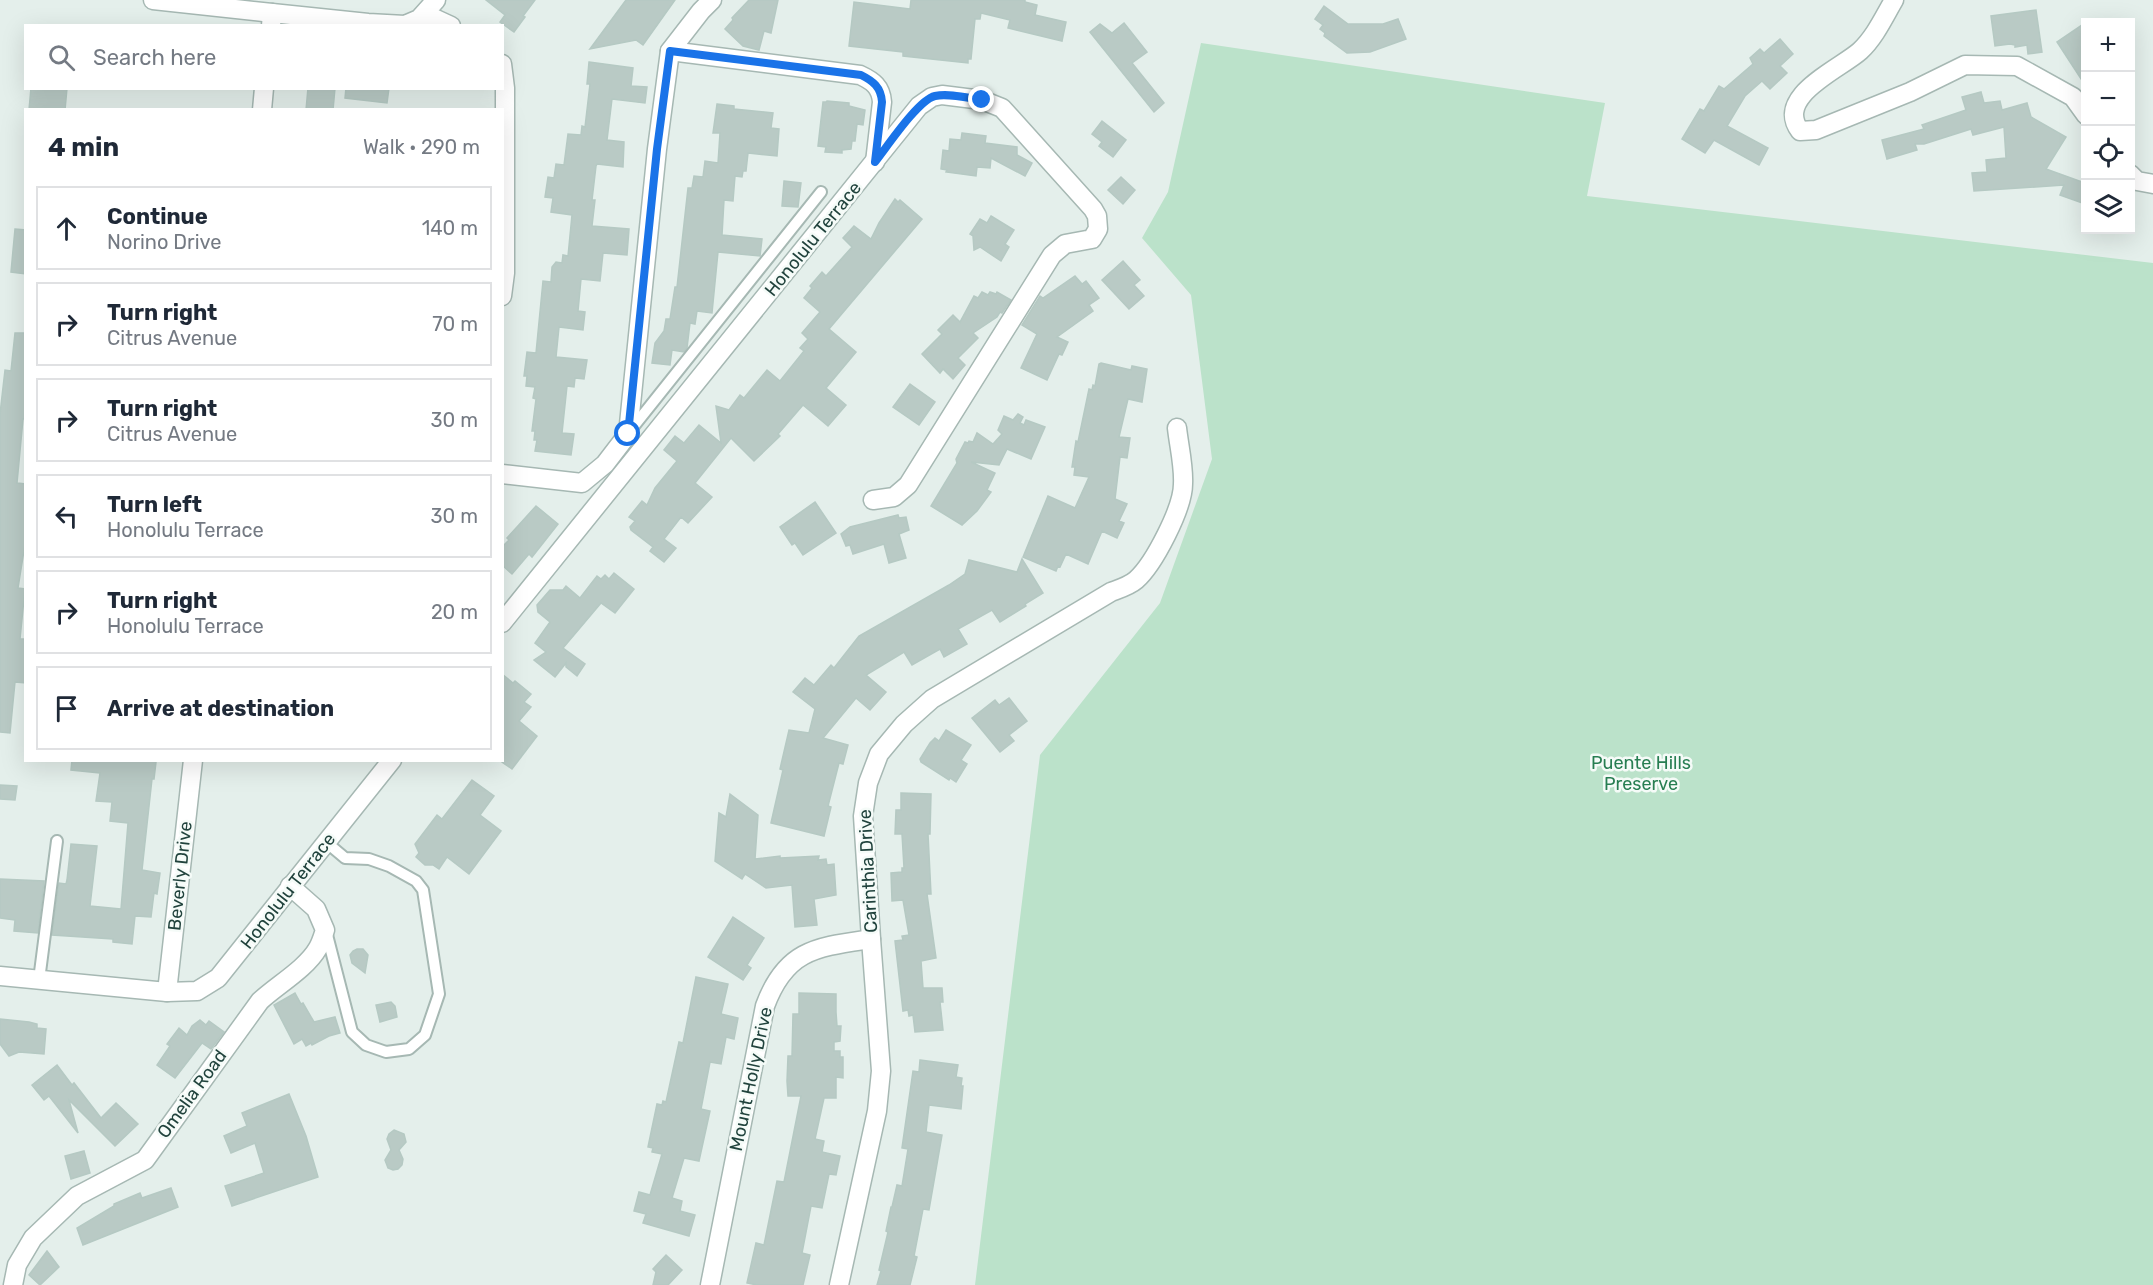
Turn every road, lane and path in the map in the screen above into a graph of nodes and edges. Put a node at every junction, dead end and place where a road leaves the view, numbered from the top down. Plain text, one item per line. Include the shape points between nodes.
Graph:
1 (153, 0) edge
2 (712, 0) edge
3 (1894, 0) edge
4 (430, 7) edge
5 (271, 19) edge
6 (383, 24) edge
7 (409, 24) edge
8 (449, 24) edge
9 (670, 51) junction
10 (504, 80) edge
11 (264, 90) edge
12 (262, 108) edge
13 (2081, 109) edge
14 (875, 162) junction
15 (2135, 179) edge
16 (2153, 184) edge
17 (820, 192) dead end
18 (504, 281) edge
19 (1177, 428) dead end
20 (628, 434) junction
21 (504, 474) edge
22 (873, 500) dead end
23 (504, 621) edge
24 (193, 762) edge
25 (390, 762) edge
26 (57, 841) dead end
27 (326, 842) junction
28 (290, 886) junction
29 (325, 930) junction
30 (871, 939) junction
31 (0, 976) edge
32 (39, 980) junction
33 (167, 992) junction
34 (13, 1285) edge
35 (710, 1285) edge
36 (839, 1285) edge

1 - 5 street
2 - 9 street
3 - 13 street via 1860,52 1803,94 1794,111 1800,131 1816,130 1965,65 2017,66 2073,97
4 - 7 street
4 - 8 street
5 - 6 street
9 - 14 street via 870,79 881,93 882,102
9 - 20 street
10 - 18 street
11 - 12 street
14 - 22 street, Honolulu Terrace via 919,106 932,97 990,102 1002,108 1093,209 1098,229 1092,239 1065,244 1052,255 908,485 894,496
14 - 23 street, Honolulu Terrace
15 - 16 street
17 - 20 lane
19 - 30 street, Carinthia Drive via 1181,495 1169,530 1143,573 1134,582 932,699 879,754 868,783 863,816
20 - 21 street via 605,464 582,483
24 - 33 street, Beverly Drive
25 - 27 street, Honolulu Terrace
26 - 32 lane
27 - 28 street, Honolulu Terrace
27 - 29 lane via 345,858 369,859 388,866 416,881 423,891 439,994 425,1035 409,1049 386,1052 366,1045 352,1032
28 - 29 street via 316,909
28 - 33 street, Honolulu Terrace via 218,978 196,991
29 - 34 street, Omelia Road via 317,950 260,1001 145,1160 77,1196 33,1238 17,1265
30 - 35 street, Mount Holly Drive via 810,951 788,966 771,990
30 - 36 street, Carinthia Drive via 881,1071 877,1111
31 - 32 street, Honolulu Terrace
32 - 33 street, Honolulu Terrace

